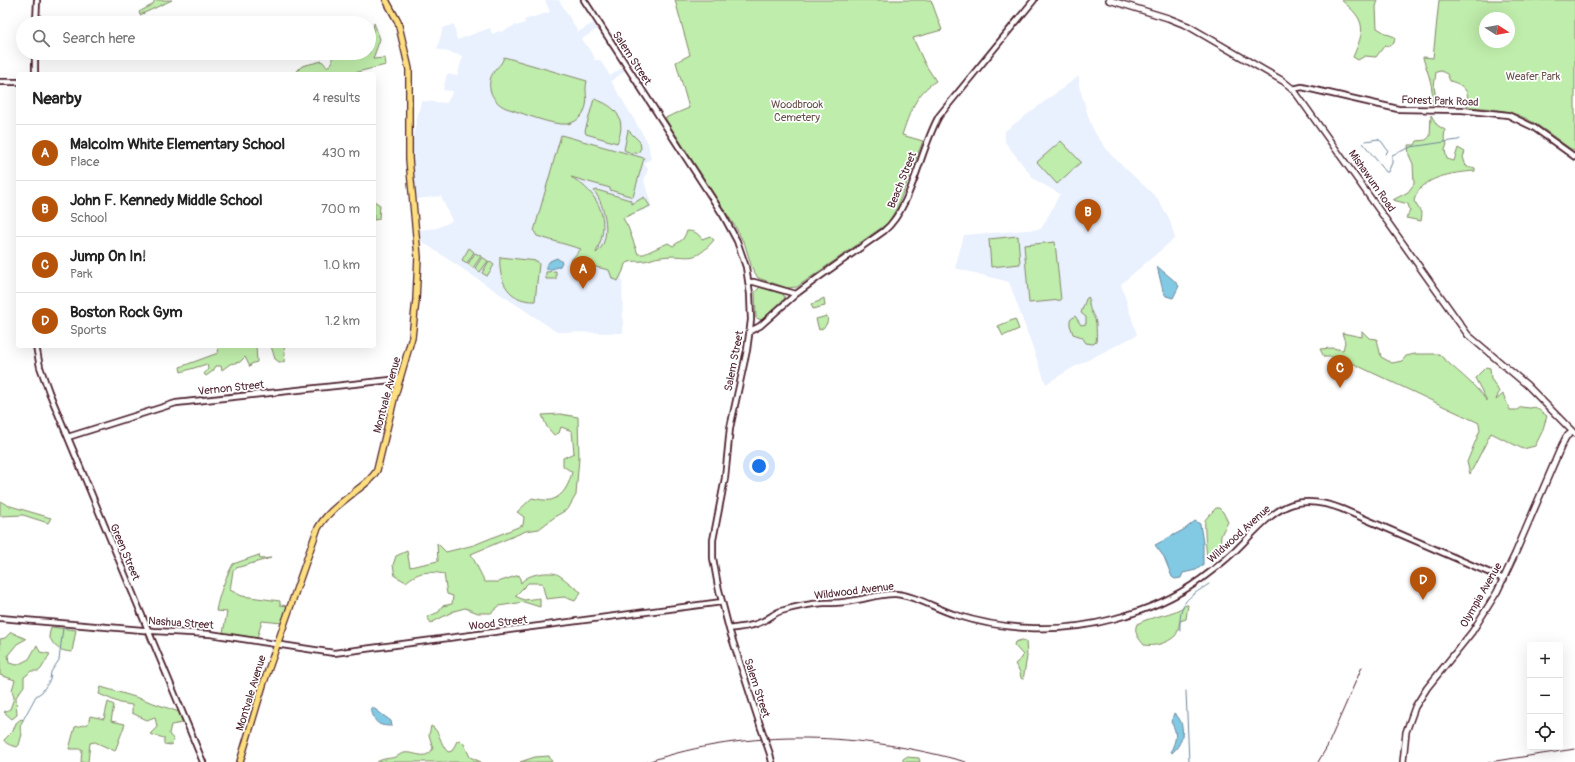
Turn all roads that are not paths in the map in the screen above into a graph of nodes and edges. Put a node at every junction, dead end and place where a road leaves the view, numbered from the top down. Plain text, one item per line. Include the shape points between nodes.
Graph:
1 (37, 0) edge
2 (386, 0) edge
3 (584, 0) edge
4 (1034, 0) edge
5 (1109, 0) edge
6 (36, 16) edge
7 (36, 60) edge
8 (35, 72) edge
9 (0, 82) edge
10 (16, 82) edge
11 (1293, 89) junction
12 (1575, 157) edge
13 (749, 282) junction
14 (796, 294) junction
15 (750, 331) junction
16 (36, 348) edge
17 (400, 379) junction
18 (1573, 433) edge
19 (68, 437) junction
20 (1504, 579) junction
21 (722, 602) junction
22 (0, 618) edge
23 (729, 629) junction
24 (149, 631) junction
25 (277, 644) junction
26 (203, 762) edge
27 (240, 762) edge
28 (772, 762) edge
29 (1403, 762) edge

1 - 6 street
2 - 17 main road, Montvale Avenue via 398,22 409,69 409,159 418,252 413,331
3 - 13 street, Salem Street via 725,219 741,249
4 - 14 street, Beach Street via 939,116 902,208 892,224
5 - 11 main road, Mishawum Road via 1188,26
7 - 8 street
9 - 10 street
11 - 12 street, Forest Park Road via 1302,87 1399,110 1455,110 1504,114 1529,124
11 - 18 main road, Mishawum Road via 1468,335 1527,385
13 - 14 street
13 - 15 street, Salem Street
14 - 15 street, Beach Street via 767,320
15 - 21 street, Salem Street via 732,421 725,478 713,540 713,565
16 - 19 street, Green Street via 44,381
17 - 19 street, Vernon Street via 176,403
17 - 25 main road, Montvale Avenue via 377,471 332,510 318,527
18 - 20 main road, Olympia Avenue via 1566,437 1561,447
19 - 24 street, Green Street
20 - 23 street, Wildwood Avenue via 1346,511 1324,503 1308,502 1286,507 1270,516 1228,558 1181,592 1139,611 1099,623 1047,628 1000,626 954,615 909,596 889,594 784,610 762,622
20 - 29 main road, Olympia Avenue via 1472,632 1418,701 1406,732
21 - 23 street, Salem Street
21 - 25 street, Wood Street via 338,653
22 - 24 street, Nashua Street
23 - 28 street, Salem Street, bridge
24 - 25 street, Nashua Street via 210,634
24 - 26 street, Green Street
25 - 27 main road, Montvale Avenue

